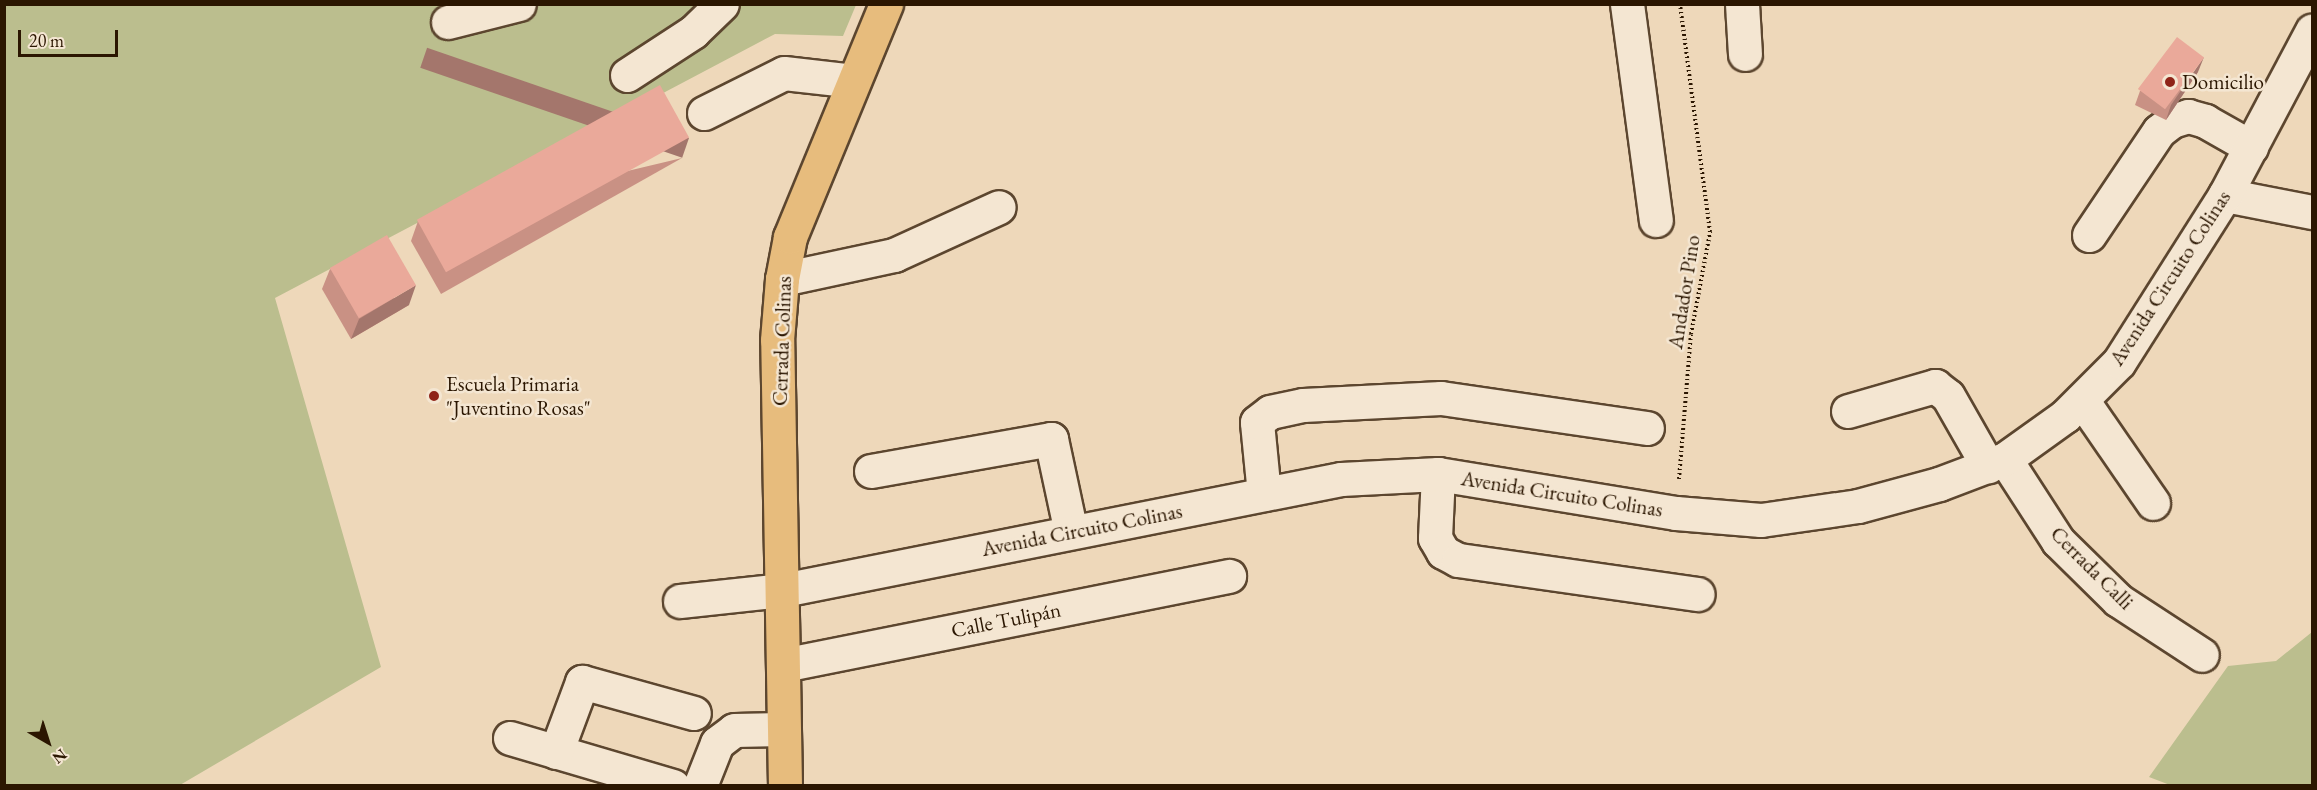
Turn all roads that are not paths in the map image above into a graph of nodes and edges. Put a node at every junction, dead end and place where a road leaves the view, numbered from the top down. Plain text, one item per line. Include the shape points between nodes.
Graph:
1 (519, 4) edge
2 (722, 4) edge
3 (886, 4) edge
4 (1627, 4) edge
5 (1742, 4) edge
6 (448, 22) dead end
7 (2313, 31) edge
8 (1745, 54) dead end
9 (627, 75) dead end
10 (854, 81) junction
11 (704, 113) dead end
12 (2251, 147) junction
13 (2225, 195) junction
14 (999, 207) dead end
15 (2313, 212) edge
16 (1656, 220) dead end
17 (2089, 235) dead end
18 (782, 279) junction
19 (2082, 400) junction
20 (1848, 411) dead end
21 (1647, 428) dead end
22 (1996, 462) junction
23 (871, 471) dead end
24 (1438, 474) junction
25 (1264, 494) junction
26 (2153, 502) dead end
27 (1071, 532) junction
28 (1229, 576) dead end
29 (783, 590) junction
30 (1698, 594) dead end
31 (680, 601) dead end
32 (2202, 655) dead end
33 (783, 665) junction
34 (694, 713) dead end
35 (783, 729) junction
36 (510, 738) dead end
37 (556, 752) junction
38 (673, 786) edge
39 (700, 786) edge
40 (785, 786) edge

1 - 6 street
2 - 9 street via 693,32
3 - 10 main road, Cerrada Colinas
4 - 16 street
5 - 8 street
7 - 12 street, Avenida Circuito Colinas
10 - 11 street via 784,73
10 - 18 main road, Cerrada Colinas via 790,237
12 - 13 street, Avenida Circuito Colinas
12 - 17 street via 2205,121 2188,116 2172,121 2159,131
13 - 15 street
13 - 19 street, Avenida Circuito Colinas via 2119,362
14 - 18 street via 894,255
18 - 29 main road, Cerrada Colinas via 777,340
19 - 22 street, Avenida Circuito Colinas
19 - 26 street
20 - 22 street, Cerrada Calli via 1935,386 1948,396
21 - 25 street via 1441,398 1303,405 1270,412 1257,422
22 - 24 street, Avenida Circuito Colinas via 1858,507 1761,520 1676,513
22 - 32 street, Cerrada Calli via 2058,541 2118,600
23 - 27 street via 1051,439
24 - 25 street, Avenida Circuito Colinas via 1341,479
24 - 30 street via 1435,538 1443,552 1458,560
25 - 27 street, Avenida Circuito Colinas
27 - 29 street, Avenida Circuito Colinas
28 - 33 street, Calle Tulipán
29 - 31 street, Avenida Circuito Colinas
29 - 33 main road
33 - 35 main road
34 - 37 street via 582,681
35 - 39 street via 734,730 717,743
35 - 40 main road
36 - 37 street
37 - 38 street

